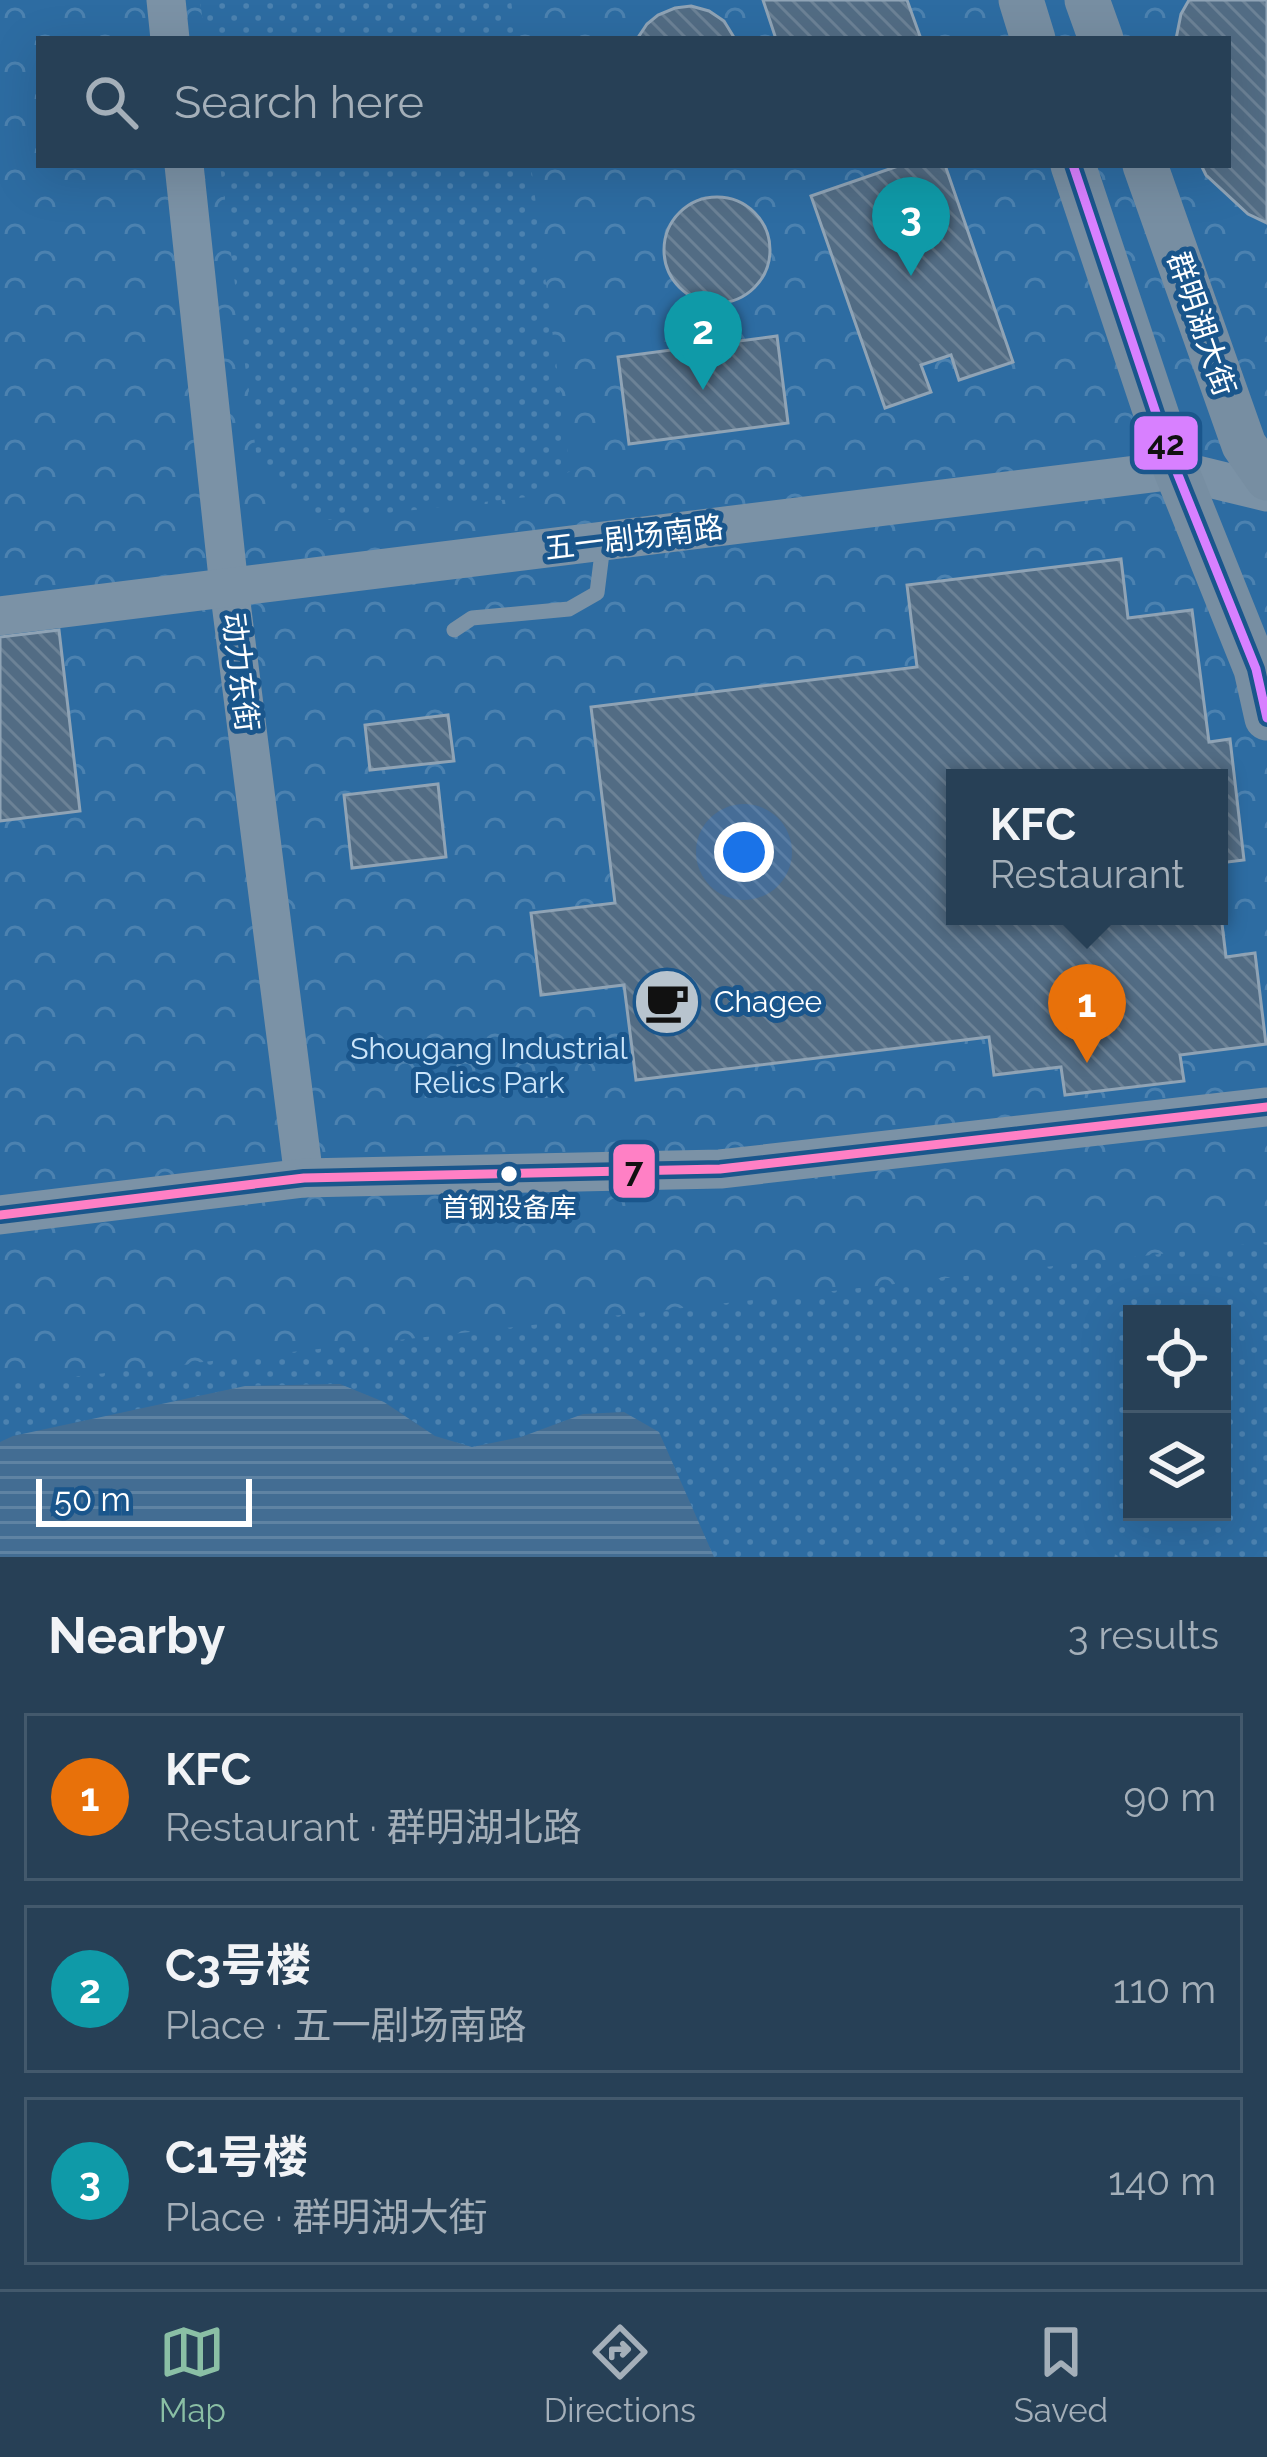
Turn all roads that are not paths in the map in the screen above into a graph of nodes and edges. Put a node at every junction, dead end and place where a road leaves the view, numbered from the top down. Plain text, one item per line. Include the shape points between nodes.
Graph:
1 (166, 0) edge
2 (1021, 0) edge
3 (1088, 0) edge
4 (170, 36) edge
5 (1032, 36) edge
6 (1100, 36) edge
7 (184, 168) edge
8 (1074, 168) edge
9 (1146, 168) edge
10 (1177, 470) junction
11 (1267, 478) edge
12 (1267, 492) edge
13 (603, 542) junction
14 (229, 587) junction
15 (0, 616) edge
16 (454, 630) dead end
17 (1267, 718) edge
18 (1267, 1107) edge
19 (304, 1178) junction
20 (0, 1215) edge

1 - 4 street
2 - 5 main road
3 - 6 main road
7 - 14 street, 动力东街
8 - 10 main road
9 - 11 main road, 群明湖大街 via 1244,445
10 - 12 street, 五一剧场南路
10 - 13 street, 五一剧场南路
10 - 17 main road via 1256,669
13 - 14 street, 五一剧场南路
13 - 16 lane via 597,593 569,609 472,618
14 - 15 street, 五一剧场南路
14 - 19 street, 动力东街
18 - 19 street via 720,1169
19 - 20 street

